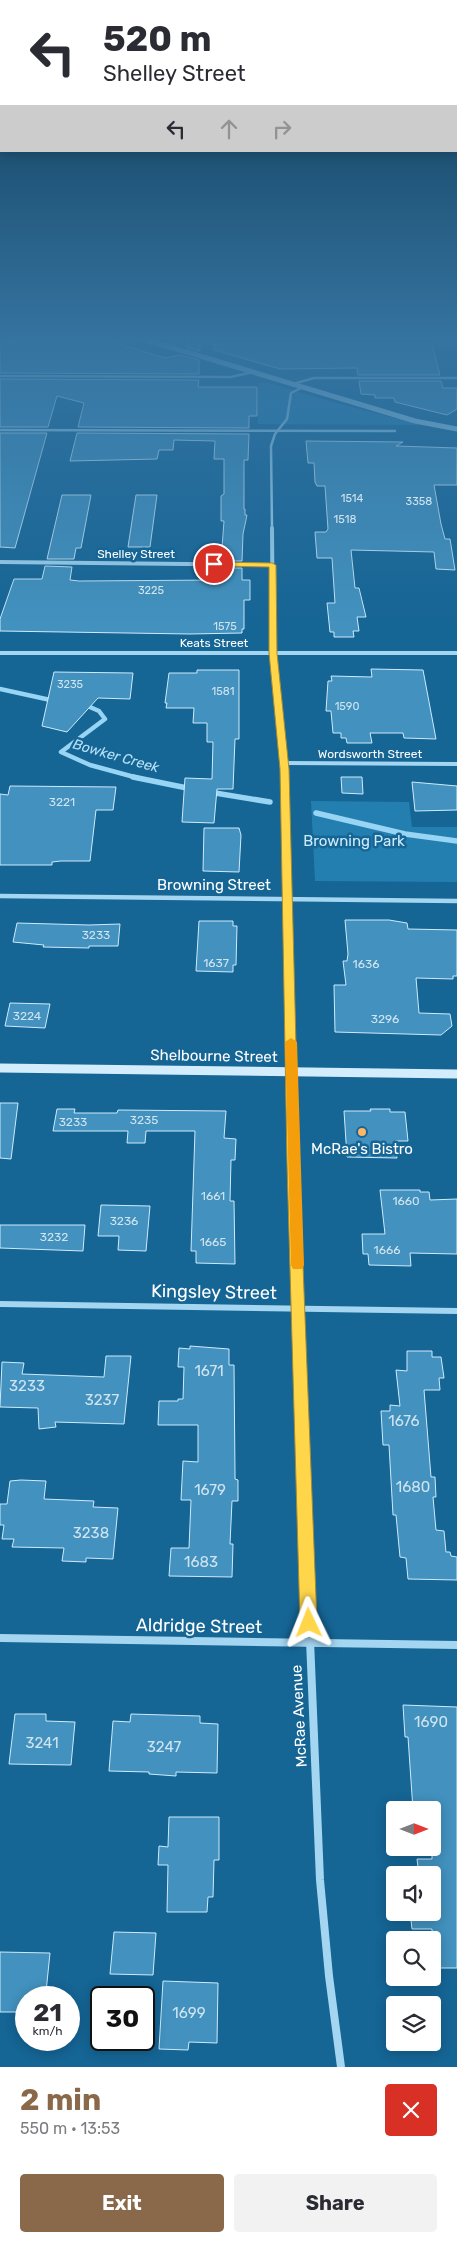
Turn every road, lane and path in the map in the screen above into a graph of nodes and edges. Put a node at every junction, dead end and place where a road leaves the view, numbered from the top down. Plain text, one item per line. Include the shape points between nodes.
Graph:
1 (277, 433) edge
2 (0, 562) edge
3 (272, 565) junction
4 (0, 653) edge
5 (273, 653) junction
6 (457, 653) edge
7 (284, 763) junction
8 (457, 764) edge
9 (0, 896) edge
10 (288, 898) junction
11 (457, 901) edge
12 (0, 1068) edge
13 (292, 1072) junction
14 (457, 1074) edge
15 (0, 1304) edge
16 (299, 1308) junction
17 (457, 1311) edge
18 (0, 1638) edge
19 (309, 1643) junction
20 (457, 1644) edge
21 (341, 2067) edge

1 - 3 street, McRae Avenue via 271,446
2 - 3 street, Shelley Street
3 - 5 street, McRae Avenue
4 - 5 street, Keats Street
5 - 6 street, Keats Street
5 - 7 street, McRae Avenue
7 - 8 street, Wordsworth Street
7 - 10 street, McRae Avenue
9 - 10 street, Browning Street
10 - 11 street, Browning Street
10 - 13 street, McRae Avenue
12 - 13 main road, Shelbourne Street
13 - 14 main road, Shelbourne Street
13 - 16 street, McRae Avenue
15 - 16 street, Kingsley Street
16 - 17 street, Kingsley Street
16 - 19 street, McRae Avenue
18 - 19 street, Aldridge Street
19 - 20 street, Aldridge Street
19 - 21 street, McRae Avenue via 320,1880

